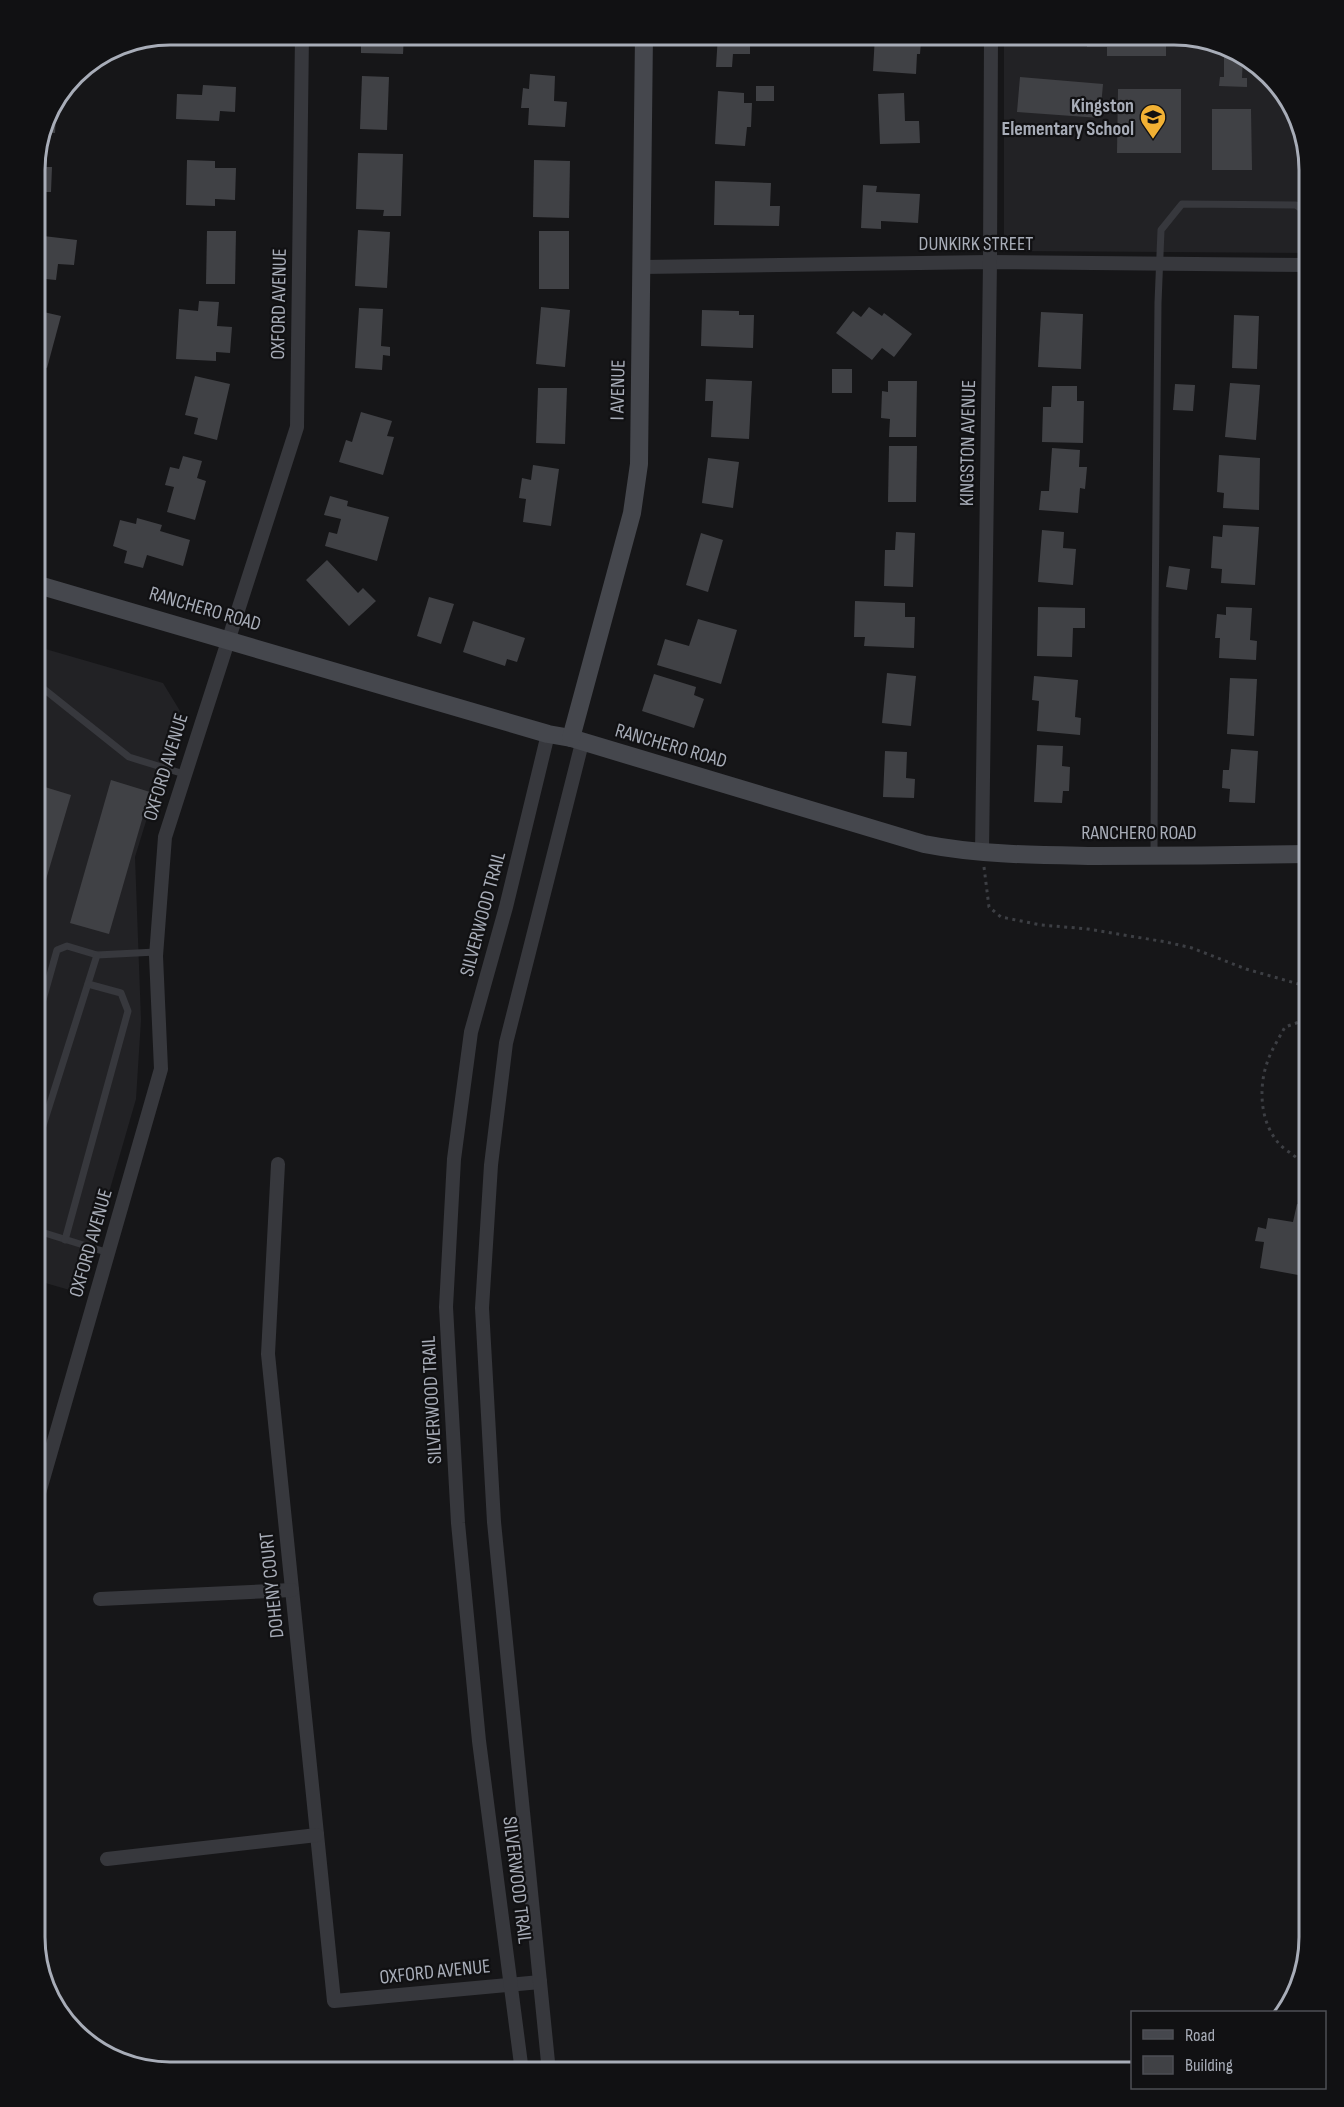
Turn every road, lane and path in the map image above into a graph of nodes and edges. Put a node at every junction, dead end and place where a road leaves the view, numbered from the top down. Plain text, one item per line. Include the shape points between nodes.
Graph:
1 (302, 45) edge
2 (644, 45) edge
3 (991, 45) edge
4 (1299, 207) edge
5 (990, 262) junction
6 (1161, 264) junction
7 (1299, 265) edge
8 (643, 267) junction
9 (45, 587) edge
10 (228, 639) junction
11 (45, 690) edge
12 (548, 734) junction
13 (576, 740) junction
14 (184, 774) junction
15 (982, 852) junction
16 (1299, 854) edge
17 (1154, 856) junction
18 (156, 952) junction
19 (97, 955) junction
20 (88, 984) junction
21 (1299, 984) edge
22 (45, 993) edge
23 (1299, 1023) edge
24 (45, 1119) edge
25 (1299, 1160) edge
26 (278, 1164) dead end
27 (45, 1233) edge
28 (65, 1240) junction
29 (109, 1253) junction
30 (45, 1453) edge
31 (292, 1590) junction
32 (100, 1599) dead end
33 (317, 1835) junction
34 (107, 1859) dead end
35 (540, 1982) junction
36 (511, 1984) junction
37 (334, 2001) joint
38 (521, 2062) edge
39 (548, 2062) edge

1 - 10 street, OXFORD AVENUE via 297,427
2 - 8 main road, I AVENUE
3 - 5 street, KINGSTON AVENUE
4 - 6 lane via 1182,204 1161,230
5 - 6 street, DUNKIRK STREET
5 - 8 street, DUNKIRK STREET
5 - 15 street, KINGSTON AVENUE
6 - 7 street, DUNKIRK STREET
6 - 17 lane
8 - 13 main road, I AVENUE via 639,464
9 - 10 main road, RANCHERO ROAD
10 - 12 main road, RANCHERO ROAD
10 - 14 street, OXFORD AVENUE
11 - 14 lane via 129,756
12 - 13 main road, RANCHERO ROAD
12 - 36 street, SILVERWOOD TRAIL via 471,1032 454,1159 446,1307 458,1523 478,1741
13 - 15 main road, RANCHERO ROAD via 924,844
13 - 35 street, SILVERWOOD TRAIL via 506,1043 491,1165 482,1308 494,1522
14 - 18 street, OXFORD AVENUE via 165,837
15 - 17 main road, RANCHERO ROAD
15 - 21 path via 989,907 1001,917 1166,942
16 - 17 main road, RANCHERO ROAD
18 - 19 lane
18 - 29 street, OXFORD AVENUE via 161,1069
19 - 20 lane
19 - 22 lane via 67,946 57,950
20 - 24 lane
20 - 28 lane via 121,993 128,1011
23 - 25 path via 1285,1027 1268,1061 1263,1085 1264,1122 1277,1143
26 - 31 street, DOHENY COURT via 268,1354
27 - 28 lane
28 - 29 lane
29 - 30 street, OXFORD AVENUE
31 - 32 street
31 - 33 street, DOHENY COURT
33 - 34 street
33 - 37 street, DOHENY COURT
35 - 36 street, OXFORD AVENUE
35 - 39 street, SILVERWOOD TRAIL
36 - 37 street, OXFORD AVENUE
36 - 38 street, SILVERWOOD TRAIL

